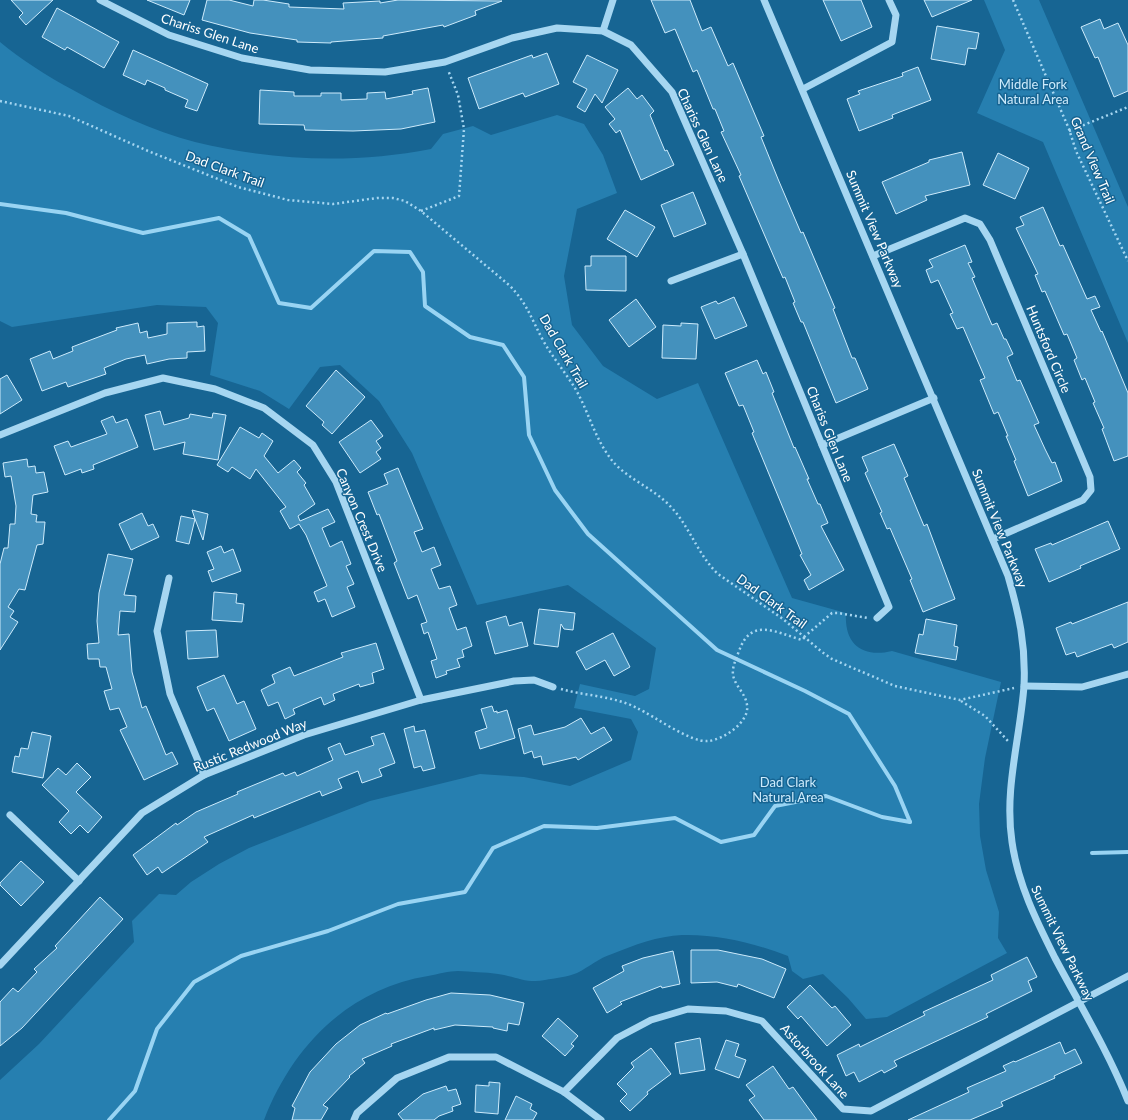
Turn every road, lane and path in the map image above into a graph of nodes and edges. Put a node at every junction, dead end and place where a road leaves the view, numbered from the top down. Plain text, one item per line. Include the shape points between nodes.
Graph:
1 (100, 0) edge
2 (613, 0) edge
3 (764, 0) edge
4 (889, 0) edge
5 (1013, 0) edge
6 (603, 32) junction
7 (445, 62) junction
8 (803, 89) junction
9 (0, 101) edge
10 (1128, 107) edge
11 (1069, 131) junction
12 (421, 211) junction
13 (743, 254) junction
14 (873, 256) junction
15 (1128, 262) edge
16 (671, 281) dead end
17 (934, 398) junction
18 (0, 435) edge
19 (822, 445) junction
20 (993, 539) junction
21 (169, 578) dead end
22 (877, 618) joint
23 (804, 637) junction
24 (1128, 674) edge
25 (1024, 686) junction
26 (553, 687) joint
27 (421, 700) junction
28 (960, 700) junction
29 (1016, 750) junction
30 (204, 775) junction
31 (10, 815) dead end
32 (79, 881) junction
33 (0, 965) edge
34 (1128, 976) edge
35 (1078, 1002) junction
36 (564, 1092) junction
37 (1128, 1101) edge
38 (354, 1120) edge
39 (601, 1120) edge

1 - 7 street, Chariss Glen Lane via 169,35 242,58 310,70 385,72
2 - 6 street
3 - 8 street, Summit View Parkway
4 - 8 street via 896,15 892,42
5 - 11 path, Grand View Trail
6 - 7 street, Chariss Glen Lane via 558,28 512,38
6 - 13 street, Chariss Glen Lane via 631,45 672,92
7 - 12 path via 458,95 464,129 459,196
8 - 14 street, Summit View Parkway
9 - 12 path, Dad Clark Trail via 69,116 238,187 308,203 333,204 393,198 405,200
10 - 11 path
11 - 15 path, Grand View Trail
12 - 23 path, Dad Clark Trail via 521,298 544,341 576,390 608,456 622,470 654,491 671,506 709,566 784,619
13 - 16 street
13 - 19 street, Chariss Glen Lane
14 - 17 street, Summit View Parkway
14 - 20 street, Huntsford Circle via 965,218 980,224 993,247 1090,477 1091,490 1083,500
17 - 19 street
17 - 20 street, Summit View Parkway
18 - 27 street, Canyon Crest Drive via 105,393 163,378 215,389 264,408 313,444 336,482
19 - 22 street, Chariss Glen Lane via 889,607
20 - 25 street, Summit View Parkway via 1008,576 1020,619
21 - 30 street via 157,632 170,694
22 - 23 path via 832,613
23 - 26 path via 802,640 770,630 758,630 748,634 740,648 733,675 746,701 746,710 740,723 732,731 725,737 710,741 694,739 624,702
23 - 28 path, Dad Clark Trail via 832,659 895,686
24 - 25 street via 1082,687
25 - 28 path, Dad Clark Trail
25 - 29 street, Summit View Parkway
26 - 27 street, Rustic Redwood Way via 534,680 514,681
27 - 30 street, Rustic Redwood Way via 304,735
28 - 29 path via 985,716
29 - 35 street, Summit View Parkway via 1009,793 1016,865 1033,915
30 - 32 street, Rustic Redwood Way via 142,813
31 - 32 street
32 - 33 street, Rustic Redwood Way
34 - 35 street, Astorbrook Lane
35 - 36 street, Astorbrook Lane via 872,1112 843,1109 762,1021 726,1011 688,1009 651,1020 618,1038
35 - 37 street, Summit View Parkway
36 - 38 street via 496,1057 449,1056 397,1078 357,1113
36 - 39 street

